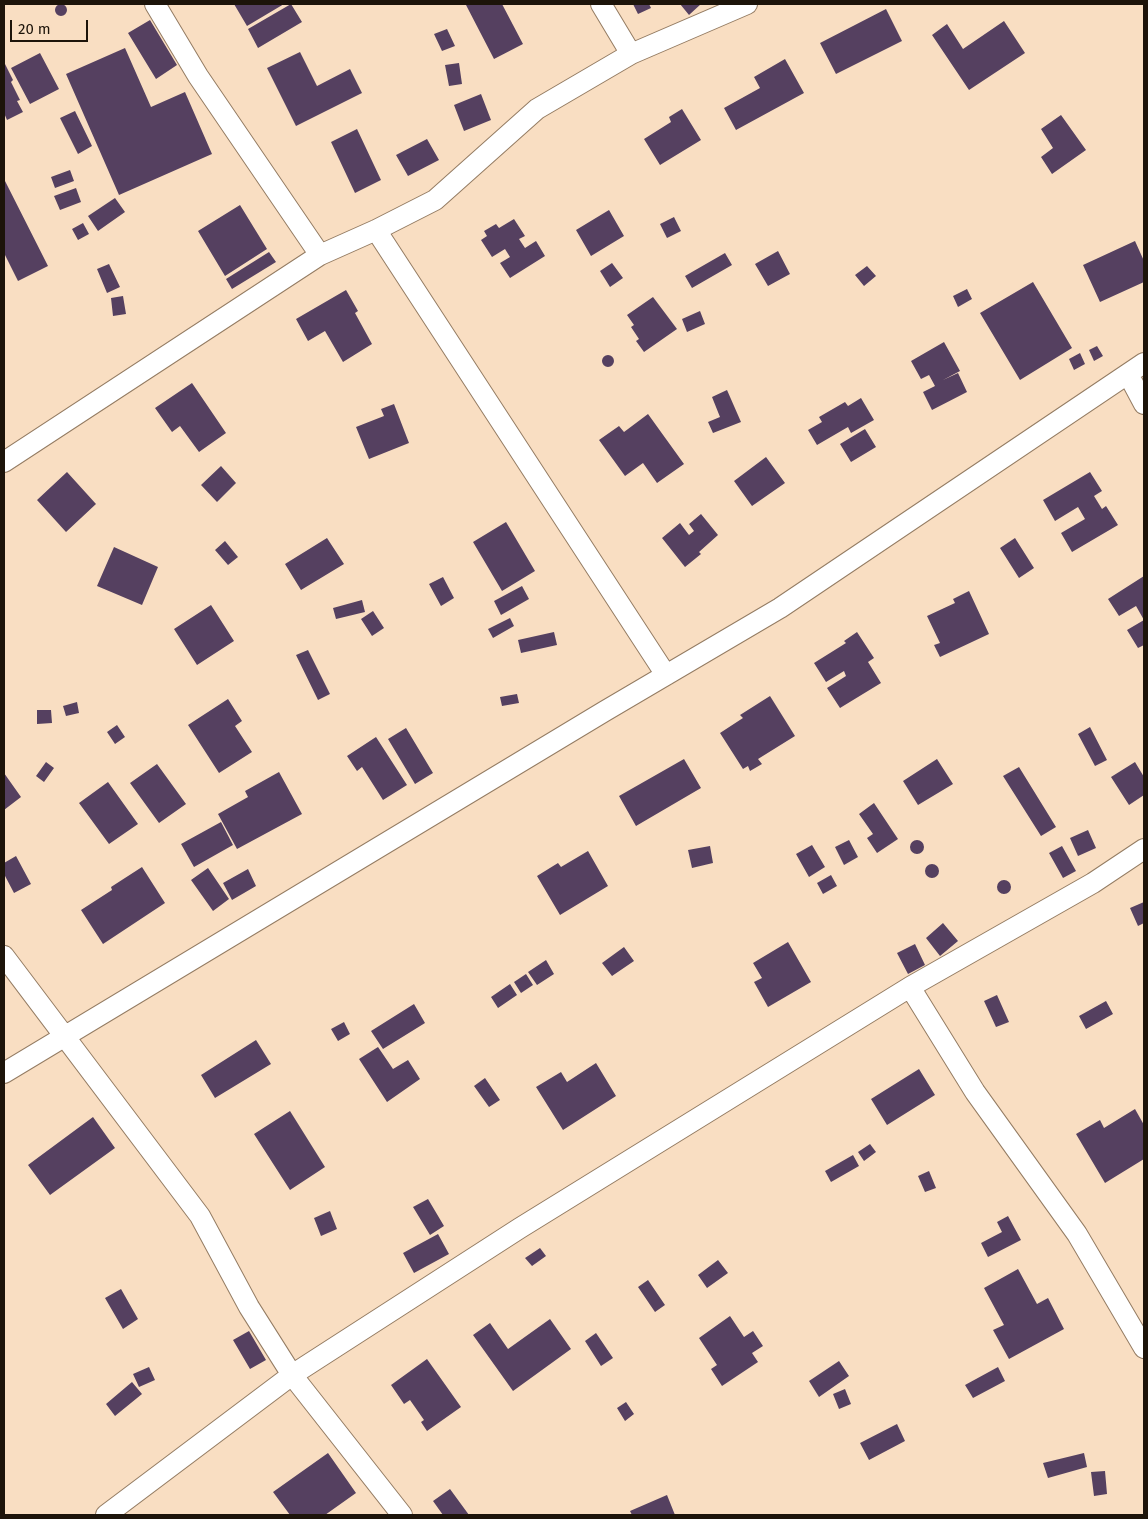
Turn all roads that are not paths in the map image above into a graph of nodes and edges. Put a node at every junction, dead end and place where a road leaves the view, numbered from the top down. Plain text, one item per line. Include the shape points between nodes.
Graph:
1 (155, 4) edge
2 (601, 4) edge
3 (747, 4) edge
4 (631, 54) junction
5 (376, 230) junction
6 (320, 256) junction
7 (1136, 369) edge
8 (1144, 404) edge
9 (4, 462) edge
10 (666, 675) junction
11 (1144, 849) edge
12 (4, 956) edge
13 (910, 986) junction
14 (63, 1036) junction
15 (4, 1073) edge
16 (1144, 1348) edge
17 (292, 1375) junction
18 (106, 1515) edge
19 (402, 1515) edge

1 - 6 street via 198,76
2 - 4 street
3 - 4 street
4 - 5 street via 537,110 435,200
5 - 6 street
5 - 10 street
6 - 9 street
7 - 8 street
7 - 10 street via 780,608
10 - 14 street
11 - 13 street via 1093,883
12 - 14 street
13 - 16 street via 975,1092 1077,1234
13 - 17 street via 520,1228
14 - 15 street
14 - 17 street via 200,1216
17 - 18 street
17 - 19 street

